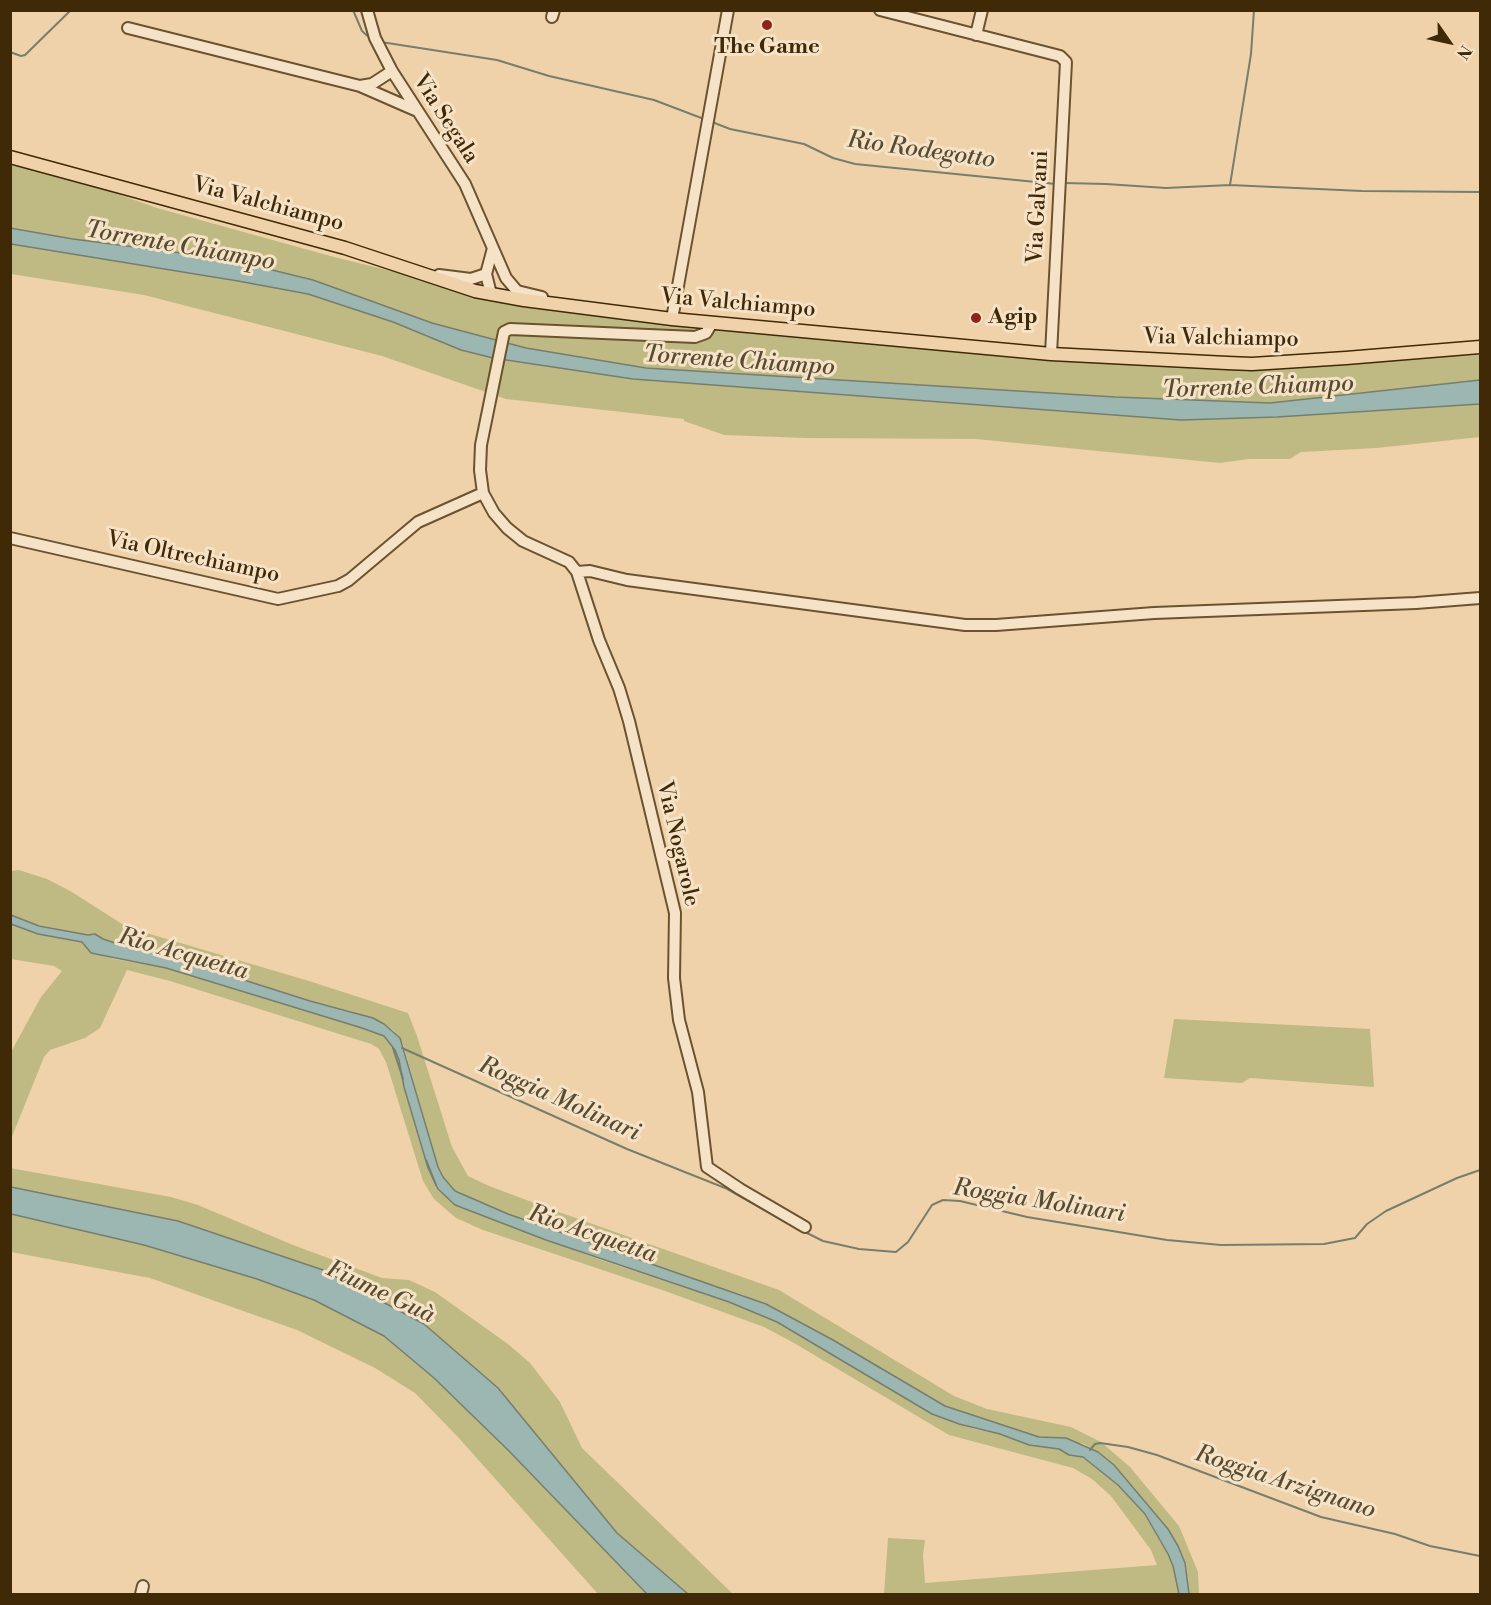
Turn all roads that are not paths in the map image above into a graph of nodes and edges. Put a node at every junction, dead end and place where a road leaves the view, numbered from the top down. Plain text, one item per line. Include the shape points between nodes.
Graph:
1 (367, 10) edge
2 (728, 10) edge
3 (880, 10) edge
4 (981, 10) edge
5 (128, 28) dead end
6 (976, 35) junction
7 (392, 71) junction
8 (360, 86) junction
9 (416, 111) junction
10 (10, 157) edge
11 (493, 248) junction
12 (416, 272) junction
13 (503, 272) junction
14 (486, 274) junction
15 (491, 294) junction
16 (568, 306) junction
17 (672, 319) junction
18 (712, 323) junction
19 (1480, 347) edge
20 (1051, 354) junction
21 (483, 494) junction
22 (10, 538) edge
23 (577, 572) junction
24 (1480, 598) edge
25 (805, 1227) dead end

1 - 7 street, Via Segala via 375,38
2 - 17 street
3 - 6 street
4 - 6 street
5 - 8 street
6 - 20 street, Via Galvani via 1060,56 1066,62
7 - 8 street via 372,84
7 - 9 street, Via Segala
8 - 9 street
9 - 11 street, Via Segala via 465,184
10 - 12 main road, Via Valchiampo via 345,248
11 - 13 street, Via Segala
11 - 14 street
12 - 14 street via 471,279
12 - 15 main road, Via Valchiampo
13 - 15 street
13 - 16 street via 517,291
14 - 15 street
15 - 16 main road, Via Valchiampo
16 - 17 main road, Via Valchiampo
17 - 18 main road, Via Valchiampo
18 - 20 main road, Via Valchiampo
18 - 21 street via 706,333 695,337 510,329 504,332 481,445
19 - 20 main road, Via Valchiampo via 1252,364
21 - 22 street, Via Oltrechiampo via 418,522 349,580 278,599
21 - 23 street via 507,528 523,541 569,562
23 - 24 street via 964,625
23 - 25 street, Via Nogarole via 629,721 675,913 679,1020 698,1092 707,1167

